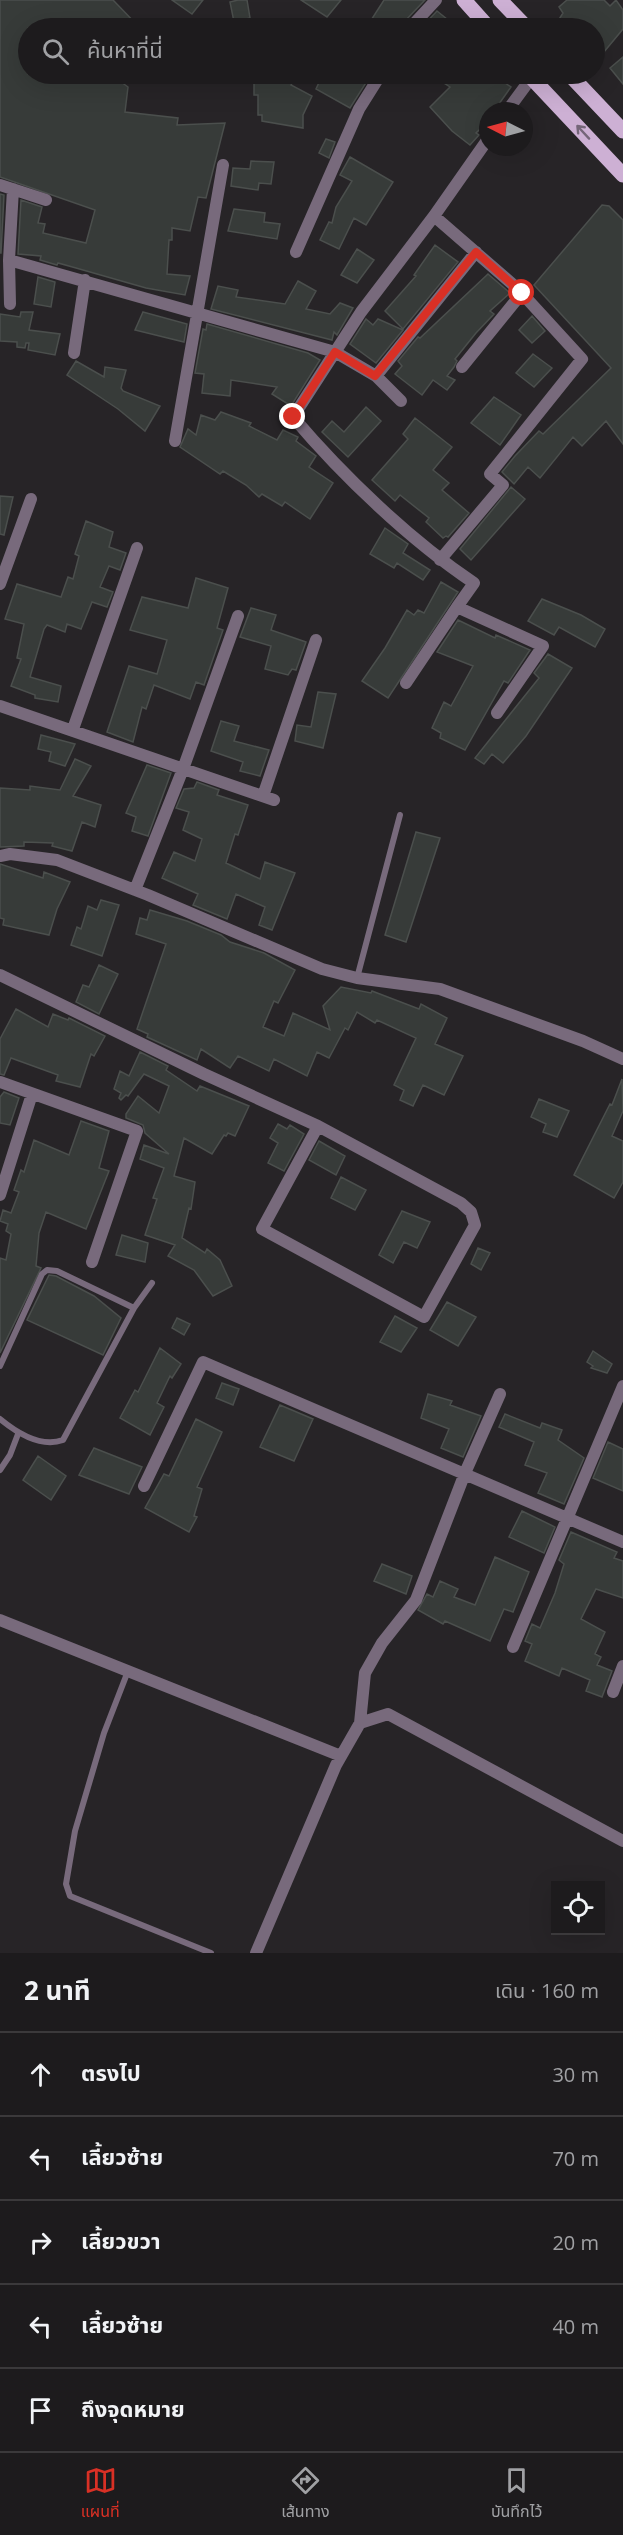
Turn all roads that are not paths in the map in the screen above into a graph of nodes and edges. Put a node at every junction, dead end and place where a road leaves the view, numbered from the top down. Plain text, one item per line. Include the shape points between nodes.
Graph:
1 (435, 0) edge
2 (464, 0) edge
3 (500, 0) edge
4 (419, 18) edge
5 (480, 18) edge
6 (517, 18) edge
7 (375, 84) edge
8 (524, 84) edge
9 (538, 84) edge
10 (579, 84) edge
11 (513, 102) edge
12 (623, 130) edge
13 (479, 152) edge
14 (223, 165) dead end
15 (623, 175) edge
16 (0, 186) edge
17 (13, 189) junction
18 (46, 200) dead end
19 (434, 216) junction
20 (296, 252) dead end
21 (476, 252) junction
22 (9, 260) junction
23 (85, 280) junction
24 (522, 293) junction
25 (10, 304) dead end
26 (196, 312) junction
27 (335, 352) junction
28 (74, 353) dead end
29 (462, 367) dead end
30 (375, 376) junction
31 (401, 401) dead end
32 (176, 441) dead end
33 (31, 499) dead end
34 (137, 548) dead end
35 (440, 560) junction
36 (0, 584) edge
37 (457, 607) junction
38 (238, 616) dead end
39 (316, 640) dead end
40 (406, 683) dead end
41 (0, 705) edge
42 (497, 713) dead end
43 (73, 729) junction
44 (183, 769) junction
45 (400, 815) dead end
46 (0, 856) edge
47 (135, 890) junction
48 (0, 975) edge
49 (357, 978) junction
50 (623, 1059) edge
51 (0, 1082) edge
52 (32, 1094) junction
53 (318, 1126) junction
54 (0, 1195) edge
55 (92, 1262) dead end
56 (152, 1283) dead end
57 (134, 1308) junction
58 (0, 1366) edge
59 (623, 1386) edge
60 (500, 1394) dead end
61 (0, 1419) edge
62 (18, 1434) junction
63 (0, 1470) edge
64 (465, 1473) junction
65 (144, 1486) dead end
66 (567, 1516) junction
67 (623, 1542) edge
68 (0, 1620) edge
69 (513, 1647) dead end
70 (623, 1666) edge
71 (128, 1671) junction
72 (613, 1692) dead end
73 (360, 1723) junction
74 (341, 1756) junction
75 (623, 1841) edge
76 (211, 1953) edge
77 (256, 1953) edge

1 - 4 street
2 - 5 main road
3 - 6 main road
7 - 20 street via 359,110
8 - 11 street
15 -> 9 main road
10 - 12 main road
13 - 19 street
14 - 26 street
16 - 17 street
17 - 18 street
17 - 22 street
19 - 21 street
19 - 27 street
21 - 24 street
21 - 30 street
22 - 23 street
22 - 25 street
23 - 26 street
23 - 28 street
24 - 29 street
24 - 35 street via 582,359 490,474 503,485
26 - 27 street
26 - 32 street
27 - 30 street
27 - 35 street via 293,417 319,447
30 - 31 street
33 - 36 street
34 - 43 street
35 - 37 street via 474,583
37 - 40 street
37 - 42 street via 543,646
38 - 44 street
39 - 44 street via 269,798
41 - 43 street
43 - 44 street
44 - 47 street
45 - 49 lane
46 - 47 street via 57,860
47 - 49 street via 322,969
48 - 53 street
49 - 50 street via 440,989
51 - 52 street
52 - 54 street
52 - 55 street via 136,1131
53 - 53 street via 262,1229 424,1317 475,1225 471,1212
56 - 57 lane
57 - 58 lane via 57,1271 47,1270
57 - 62 lane via 63,1440 53,1444
59 - 66 street
60 - 64 street
61 - 62 lane
62 - 63 lane
64 - 65 street via 203,1362
64 - 66 street
64 - 73 street via 416,1600 382,1642 365,1673
66 - 67 street
66 - 69 street
68 - 71 street
70 - 72 street
71 - 74 street
71 - 76 lane via 104,1733 78,1820 66,1884 70,1896
73 - 74 street
73 - 75 street via 388,1714
74 - 77 street

